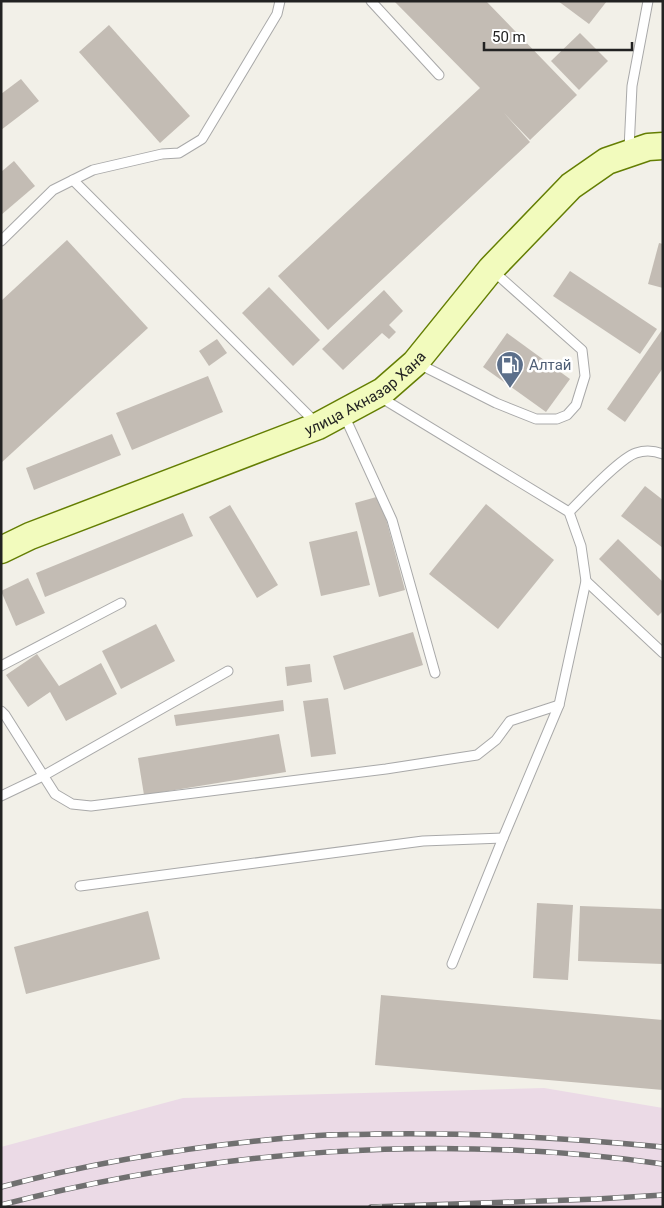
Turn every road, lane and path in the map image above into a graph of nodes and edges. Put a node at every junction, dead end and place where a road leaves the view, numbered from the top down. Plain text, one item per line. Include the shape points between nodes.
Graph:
1 (280, 1) edge
2 (371, 1) edge
3 (648, 1) edge
4 (439, 75) dead end
5 (663, 146) edge
6 (628, 154) junction
7 (73, 180) junction
8 (1, 241) edge
9 (491, 269) junction
10 (415, 363) junction
11 (376, 395) junction
12 (343, 412) junction
13 (318, 426) junction
14 (663, 454) edge
15 (569, 512) junction
16 (1, 550) edge
17 (586, 581) junction
18 (121, 603) dead end
19 (663, 653) edge
20 (1, 666) edge
21 (228, 671) dead end
22 (435, 673) dead end
23 (559, 705) junction
24 (1, 711) edge
25 (43, 776) junction
26 (1, 796) edge
27 (503, 838) junction
28 (80, 886) dead end
29 (452, 964) dead end

1 - 7 lane via 277,14 202,139 179,153 93,170
2 - 4 lane
3 - 6 lane via 632,86
5 - 6 main road, улица Акназар Хана
6 - 9 main road, улица Акназар Хана via 607,161 571,186
7 - 8 lane via 53,190
7 - 13 lane
9 - 10 main road, улица Акназар Хана
9 - 10 lane via 582,350 585,376 576,405 567,415 557,419 536,419
10 - 11 main road, улица Акназар Хана
11 - 12 main road, улица Акназар Хана
11 - 15 lane
12 - 13 main road, улица Акназар Хана
12 - 22 lane via 392,520
13 - 16 main road, улица Акназар Хана
14 - 15 lane via 655,451 635,453
15 - 17 lane via 581,546
17 - 19 lane
17 - 23 lane
18 - 20 lane
21 - 25 lane
23 - 25 lane via 510,721 496,740 477,755 386,769 91,806 72,804 55,794
23 - 27 lane
24 - 25 lane
25 - 26 lane
27 - 28 lane via 423,841
27 - 29 lane

